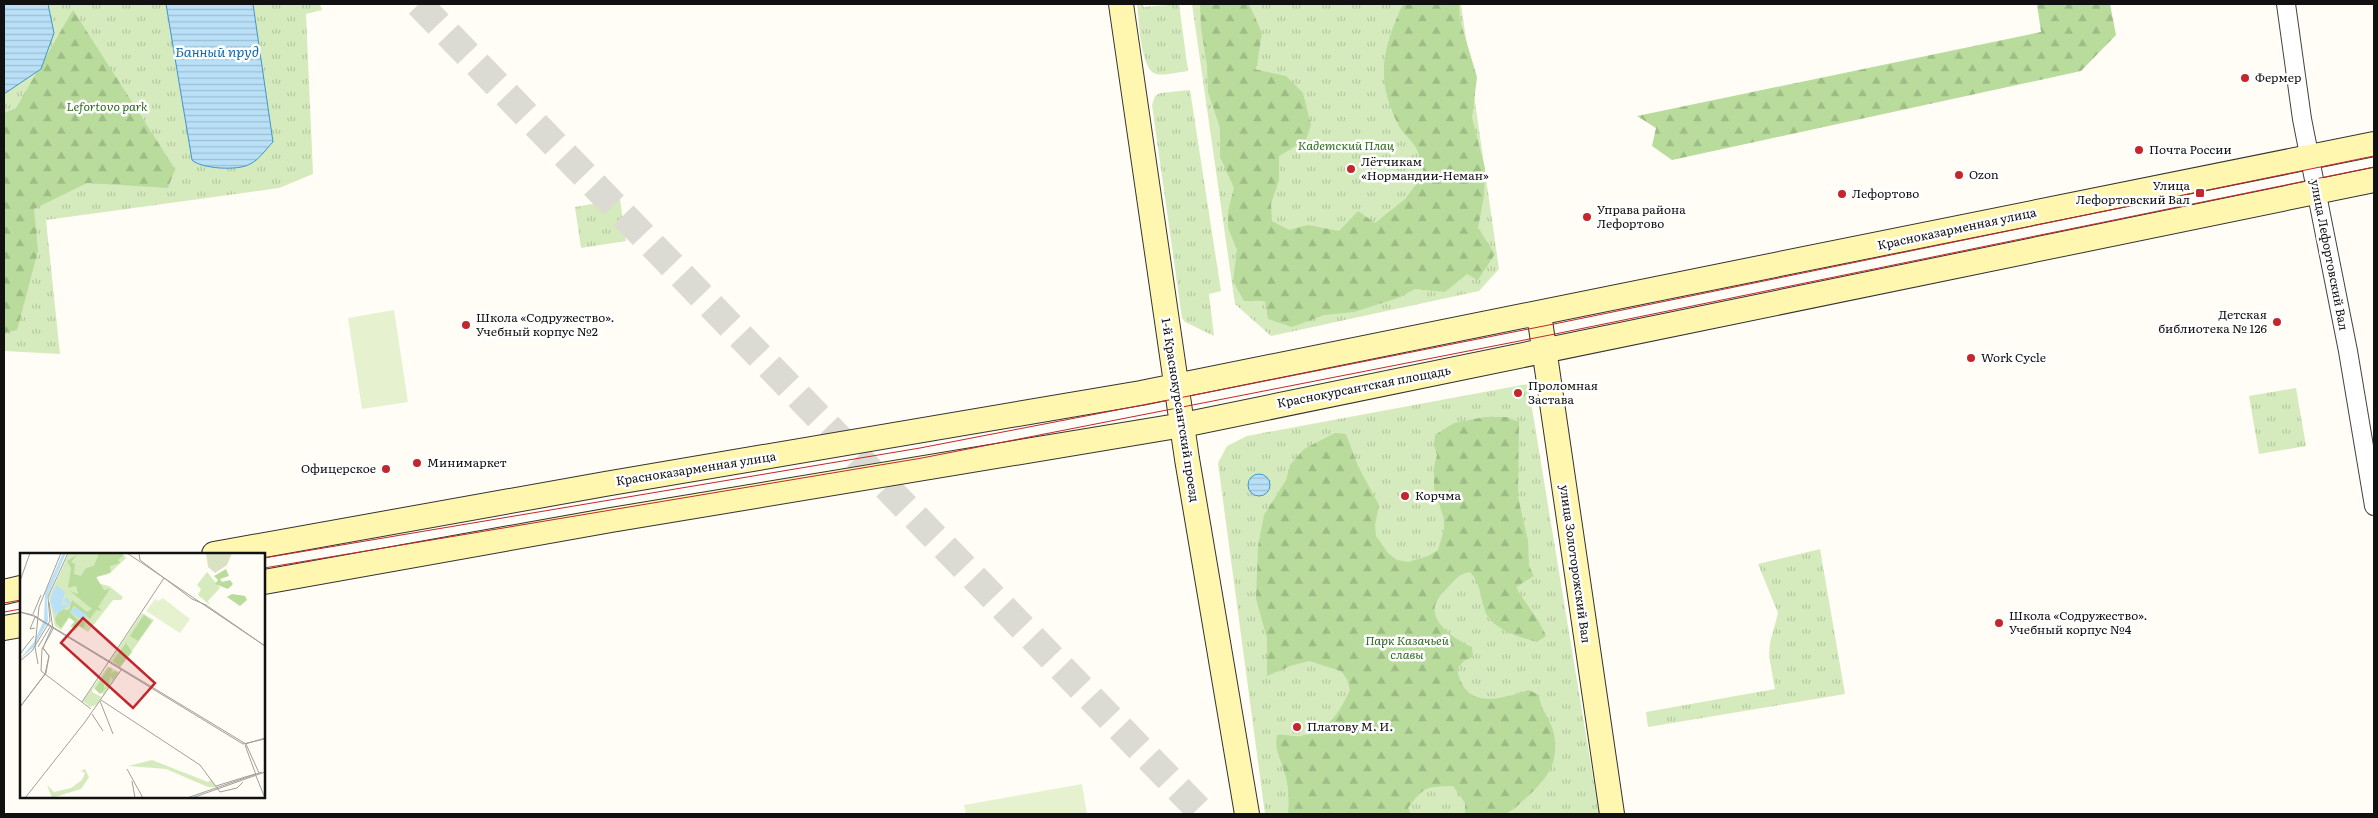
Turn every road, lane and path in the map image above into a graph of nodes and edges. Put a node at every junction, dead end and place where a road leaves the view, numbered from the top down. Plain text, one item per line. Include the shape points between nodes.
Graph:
1 (1121, 4) edge
2 (2286, 4) edge
3 (2374, 144) edge
4 (2309, 158) junction
5 (2374, 180) edge
6 (2315, 192) junction
7 (1539, 314) junction
8 (1545, 350) junction
9 (1177, 384) junction
10 (1183, 424) junction
11 (2374, 506) edge
12 (220, 553) edge
13 (265, 582) edge
14 (20, 588) edge
15 (4, 592) edge
16 (20, 625) edge
17 (4, 628) edge
18 (1247, 814) edge
19 (1612, 814) edge

1 - 9 main road, 1-й Краснокурсантский проезд
2 - 4 street, улица Лефортовский Вал
3 - 4 main road, Красноказарменная улица
4 - 6 street, улица Лефортовский Вал
4 - 7 main road, Красноказарменная улица
5 - 6 main road
6 - 8 main road
6 - 11 street, улица Лефортовский Вал via 2348,351
7 - 8 main road, улица Золоторожский Вал
7 - 9 main road
8 - 10 main road, Краснокурсантская площадь
8 - 19 main road, улица Золоторожский Вал
9 - 10 main road, 1-й Краснокурсантский проезд
9 - 12 main road, Красноказарменная улица via 1121,397
10 - 13 main road
10 - 18 main road, 1-й Краснокурсантский проезд
14 - 15 main road
16 - 17 main road

